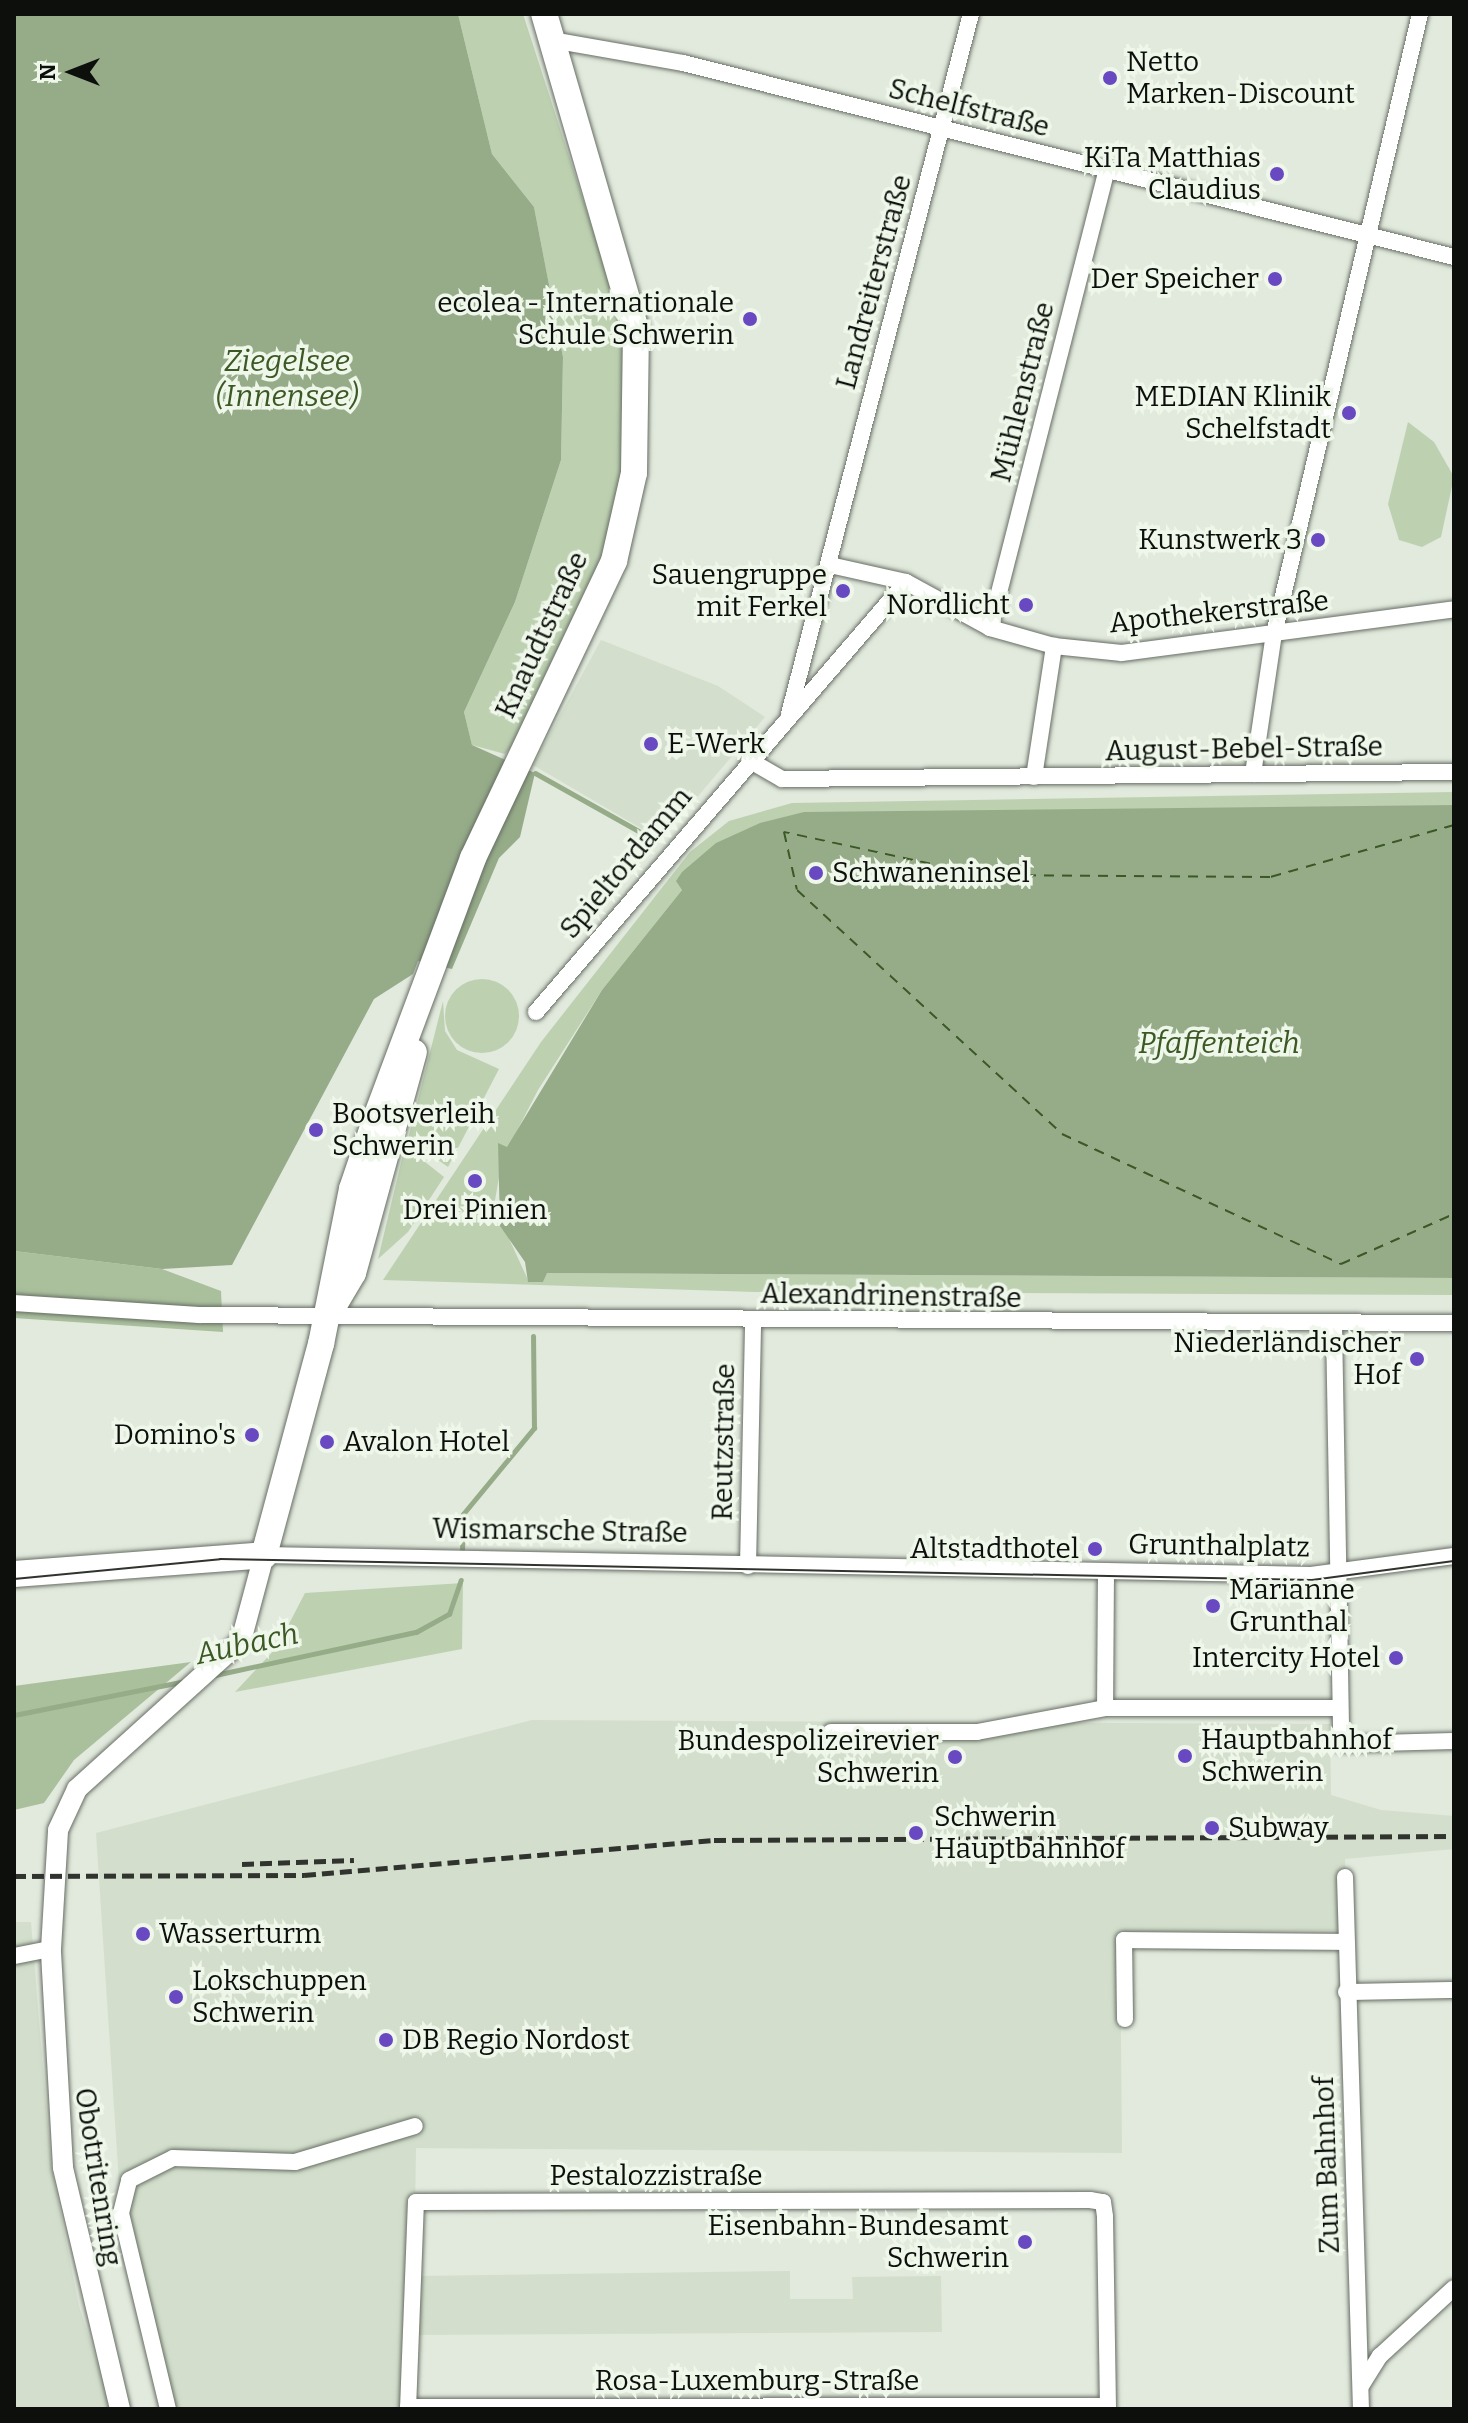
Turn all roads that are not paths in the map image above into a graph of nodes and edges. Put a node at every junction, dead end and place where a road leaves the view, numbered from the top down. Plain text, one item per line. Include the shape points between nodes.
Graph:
1 (544, 14) edge
2 (971, 14) edge
3 (1420, 14) edge
4 (552, 40) junction
5 (941, 128) junction
6 (1107, 169) junction
7 (1372, 237) junction
8 (1454, 257) edge
9 (830, 565) junction
10 (906, 582) junction
11 (1454, 609) edge
12 (990, 628) junction
13 (1274, 634) junction
14 (1054, 646) junction
15 (789, 714) junction
16 (749, 760) junction
17 (1454, 772) edge
18 (1253, 774) junction
19 (1034, 777) junction
20 (536, 1012) dead end
21 (14, 1303) edge
22 (327, 1316) junction
23 (753, 1320) junction
24 (1454, 1323) edge
25 (1334, 1325) junction
26 (264, 1555) junction
27 (1454, 1556) edge
28 (748, 1566) junction
29 (1106, 1571) junction
30 (1338, 1573) junction
31 (14, 1574) edge
32 (1105, 1708) junction
33 (1340, 1708) junction
34 (831, 1732) dead end
35 (1446, 1741) edge
36 (1345, 1877) dead end
37 (1346, 1942) junction
38 (51, 1949) junction
39 (14, 1956) edge
40 (1454, 1990) edge
41 (1346, 1992) junction
42 (1125, 2019) dead end
43 (415, 2126) dead end
44 (1454, 2288) edge
45 (1361, 2386) junction
46 (1107, 2407) edge
47 (408, 2408) edge
48 (120, 2409) edge
49 (168, 2409) edge
50 (1361, 2409) edge

1 - 4 main road, Knaudtstraße
2 - 5 street, Landreiterstraße
3 - 7 street
4 - 5 street, Schelfstraße via 645,54
4 - 22 main road, Knaudtstraße via 636,330 634,473 614,561 517,762 352,1189
5 - 6 street, Schelfstraße
5 - 9 street, Landreiterstraße
6 - 7 street, Schelfstraße
6 - 12 street, Mühlenstraße
7 - 8 street, Schelfstraße
7 - 13 street
9 - 10 street, Apothekerstraße
9 - 15 street, Landreiterstraße
10 - 12 street, Apothekerstraße
10 - 15 street, Spieltordamm
11 - 13 street, Apothekerstraße
12 - 14 street, Apothekerstraße
13 - 14 street, Apothekerstraße via 1122,653
13 - 18 street
14 - 19 street
15 - 16 street, Spieltordamm
16 - 19 street, August-Bebel-Straße via 782,779
16 - 20 street, Spieltordamm
17 - 18 street, August-Bebel-Straße
18 - 19 street, August-Bebel-Straße
21 - 22 street, Alexandrinenstraße via 71,1312
22 - 23 street, Alexandrinenstraße
22 - 26 main road, Knaudtstraße
23 - 25 street, Alexandrinenstraße
23 - 28 street, Reutzstraße
24 - 25 street, Alexandrinenstraße
25 - 30 street
26 - 28 street, Wismarsche Straße
26 - 31 main road, Wismarsche Straße
26 - 38 street, Obotritenring via 252,1618 241,1641 77,1789 58,1830
27 - 30 street
28 - 29 street, Wismarsche Straße
29 - 30 street, Grunthalplatz
29 - 32 street, Grunthalplatz
30 - 33 street, Grunthalplatz
32 - 33 street
32 - 34 street via 977,1732
33 - 35 street, Grunthalplatz via 1341,1744
36 - 37 street, Zum Bahnhof
37 - 41 street, Zum Bahnhof
37 - 42 street via 1124,1940
38 - 39 street
38 - 48 street, Obotritenring via 63,2167
40 - 41 street
41 - 45 street, Zum Bahnhof
43 - 49 street via 295,2162 173,2158 129,2180 121,2213
44 - 45 street via 1380,2356
45 - 50 street, Zum Bahnhof
46 - 47 street, Rosa-Luxemburg-Straße
46 - 47 street, Pestalozzistraße via 1103,2202 416,2202

